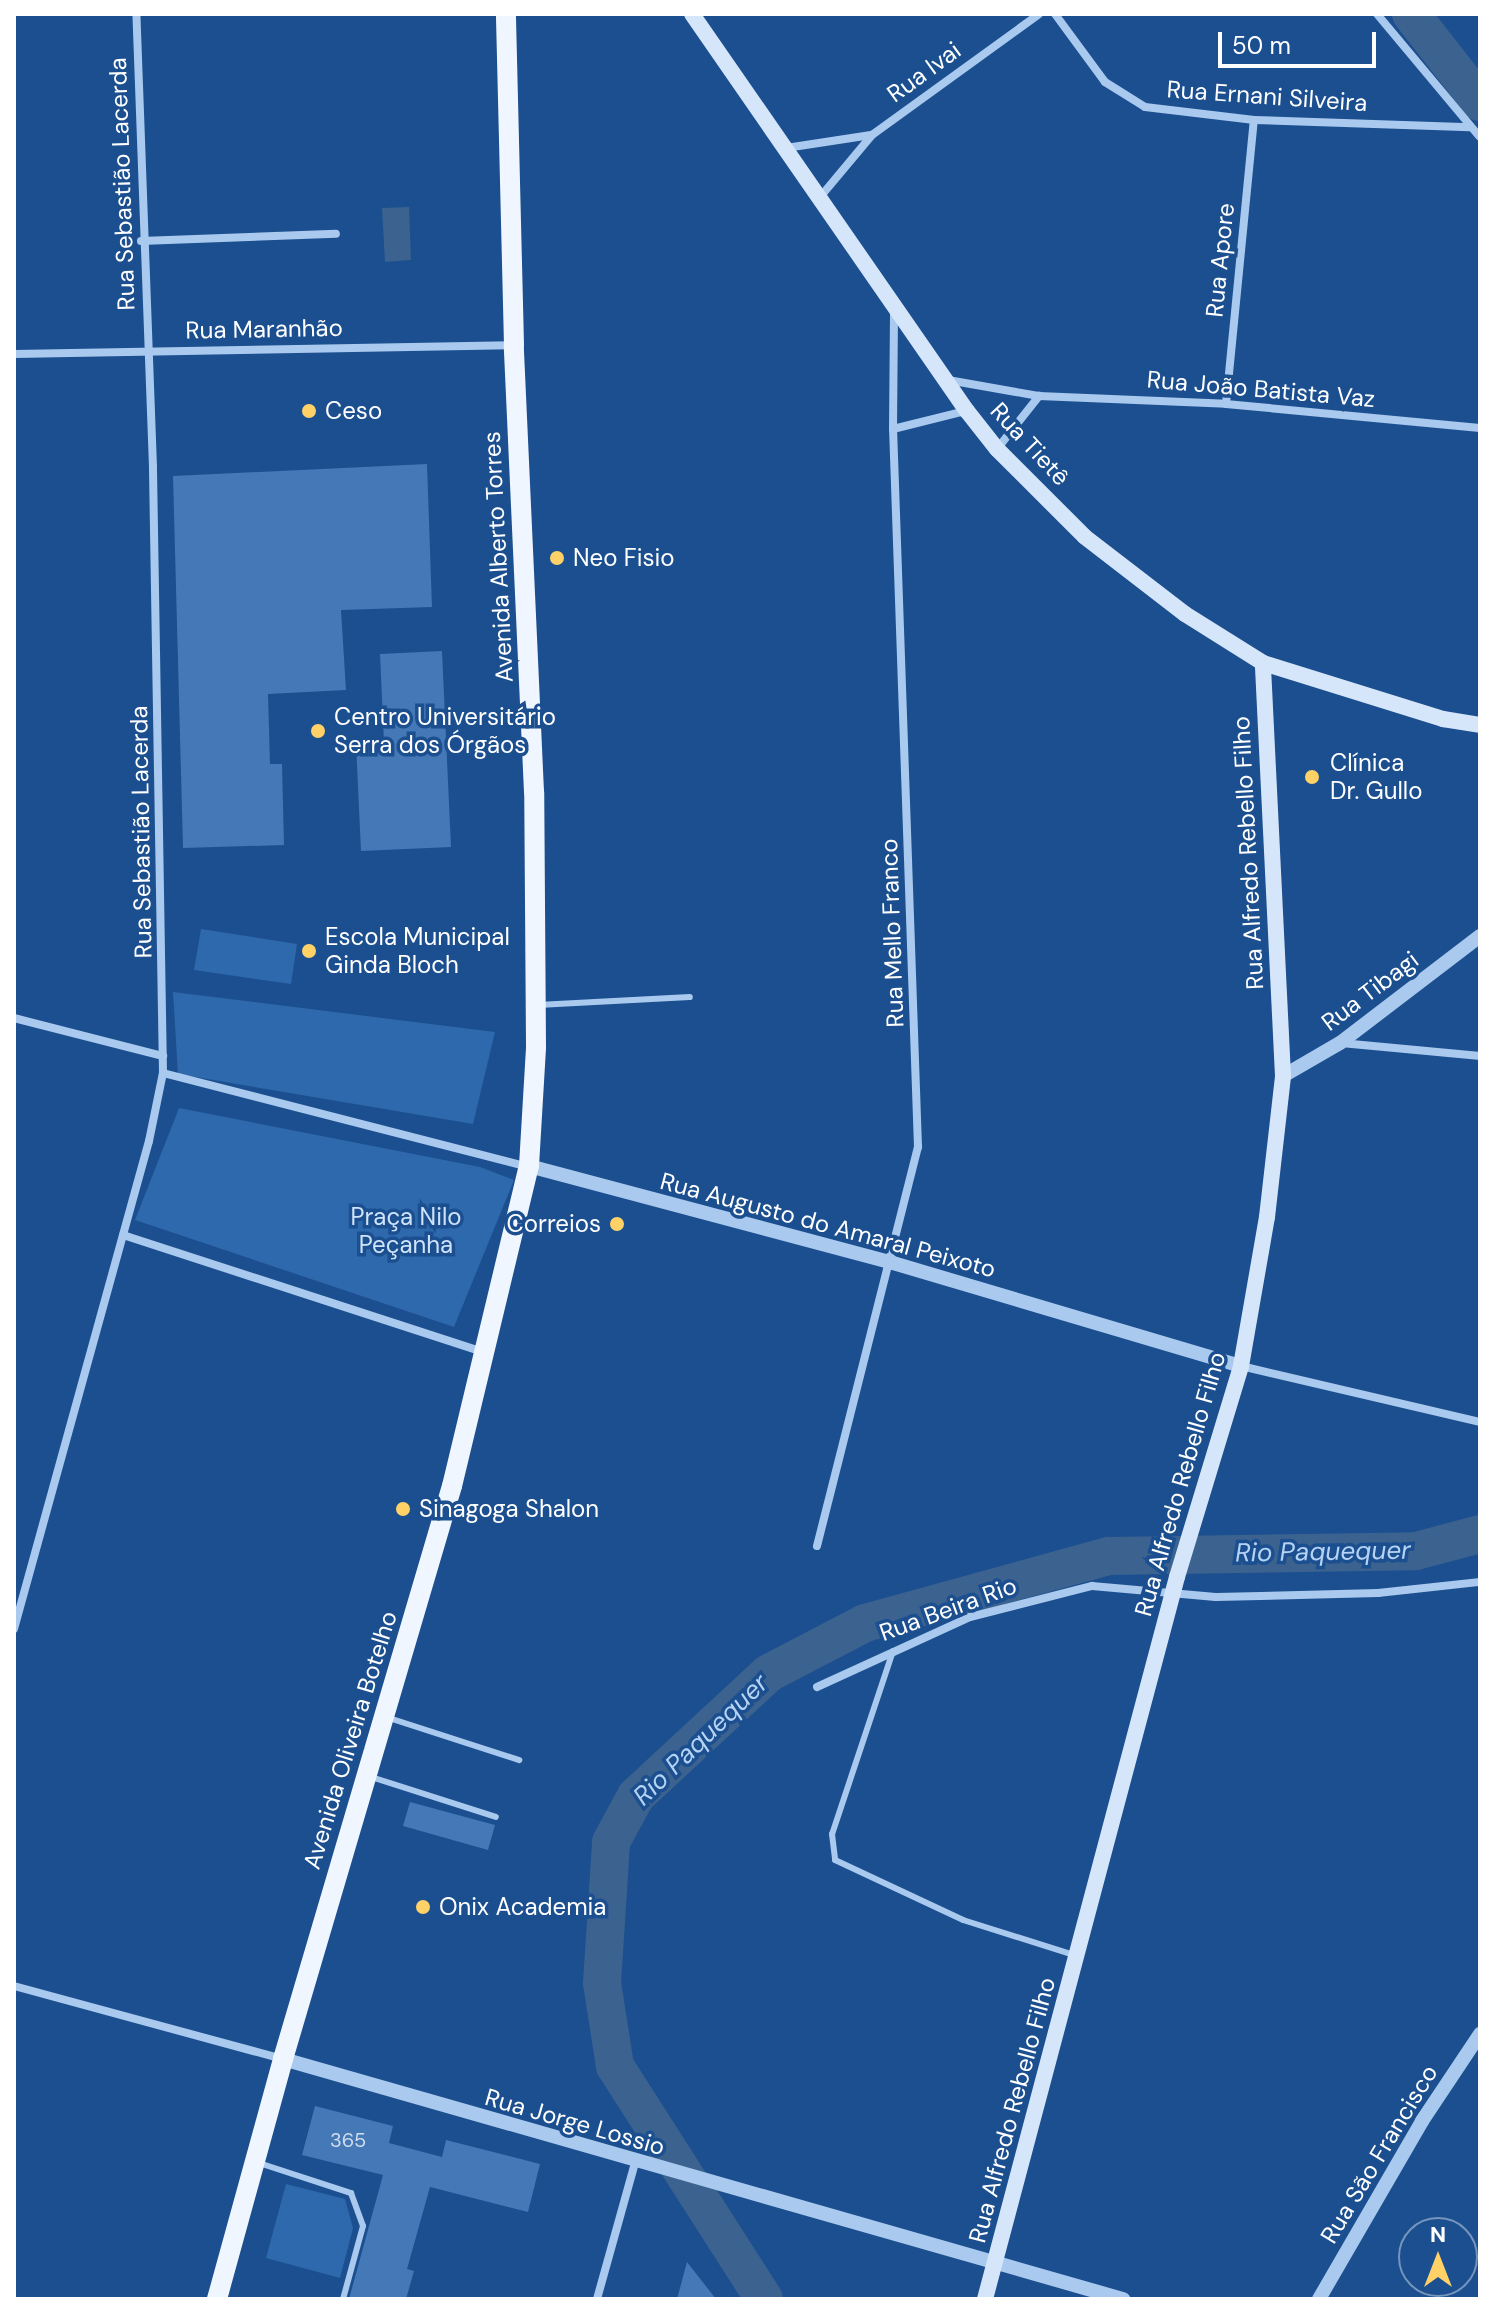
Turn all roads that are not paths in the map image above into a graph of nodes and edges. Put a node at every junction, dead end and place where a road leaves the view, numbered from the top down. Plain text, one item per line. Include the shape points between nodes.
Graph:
1 (136, 14) edge
2 (506, 14) edge
3 (692, 14) edge
4 (1039, 14) edge
5 (1055, 14) edge
6 (1377, 14) edge
7 (1254, 120) junction
8 (1470, 127) junction
9 (872, 135) junction
10 (1480, 137) edge
11 (784, 148) junction
12 (821, 196) junction
13 (336, 234) dead end
14 (141, 241) junction
15 (894, 306) junction
16 (514, 345) junction
17 (149, 351) junction
18 (14, 354) edge
19 (945, 380) junction
20 (1039, 396) junction
21 (1226, 404) junction
22 (967, 411) junction
23 (1480, 428) edge
24 (893, 429) junction
25 (997, 449) junction
26 (1263, 663) junction
27 (1480, 725) edge
28 (1480, 936) edge
29 (690, 997) dead end
30 (536, 1005) junction
31 (14, 1018) edge
32 (1340, 1043) junction
33 (163, 1056) junction
34 (1480, 1056) edge
35 (163, 1073) junction
36 (1283, 1076) junction
37 (529, 1166) junction
38 (523, 1194) joint
39 (123, 1235) junction
40 (893, 1263) junction
41 (487, 1354) junction
42 (1241, 1366) junction
43 (1480, 1422) edge
44 (817, 1546) dead end
45 (1480, 1582) edge
46 (1175, 1584) junction
47 (14, 1629) edge
48 (894, 1649) junction
49 (817, 1687) dead end
50 (386, 1717) junction
51 (519, 1760) dead end
52 (368, 1776) junction
53 (496, 1817) dead end
54 (1077, 1956) junction
55 (14, 1986) edge
56 (1480, 2034) edge
57 (283, 2059) junction
58 (255, 2162) junction
59 (635, 2163) junction
60 (997, 2259) junction
61 (217, 2299) edge
62 (343, 2299) edge
63 (597, 2299) edge
64 (985, 2299) edge
65 (1123, 2299) edge
66 (1319, 2299) edge

1 - 14 street, Rua Sebastião Lacerda
2 - 16 main road, Avenida Alberto Torres
3 - 11 main road, Rua Tietê
4 - 9 street, Rua Ivai
5 - 7 street, Rua Ernani Silveira via 1122,96 1145,107
6 - 8 street
7 - 8 street, Rua Ernani Silveira
7 - 21 street, Rua Apore
8 - 10 street
9 - 11 street, Rua Ivai
9 - 12 street, Rua Ivai
11 - 12 main road, Rua Tietê
12 - 15 main road, Rua Tietê
13 - 14 street
14 - 17 street, Rua Sebastião Lacerda
15 - 19 main road, Rua Tietê
15 - 24 street, Rua Mello Franco
16 - 17 street, Rua Maranhão
16 - 30 main road, Avenida Alberto Torres via 534,792
17 - 18 street, Rua Maranhão
17 - 33 street, Rua Sebastião Lacerda
19 - 20 street, Rua João Batista Vaz
19 - 22 main road, Rua Tietê
20 - 21 street, Rua João Batista Vaz
20 - 25 street
21 - 23 street, Rua João Batista Vaz
22 - 24 street
22 - 25 main road, Rua Tietê
24 - 40 street, Rua Mello Franco via 918,1147
25 - 26 main road, Rua Tietê via 1085,537 1185,614
26 - 27 main road, Rua Tietê via 1443,719
26 - 36 main road, Rua Alfredo Rebello Filho
28 - 32 street, Rua Tibagi
29 - 30 lane
30 - 37 main road, Avenida Alberto Torres
31 - 33 street
32 - 34 street
32 - 36 street, Rua Tibagi
33 - 35 street, Rua Sebastião Lacerda
35 - 37 street, Rua Augusto do Amaral Peixoto
35 - 39 street, Rua Sebastião Lacerda
36 - 42 main road, Rua Alfredo Rebello Filho via 1267,1217
37 - 38 main road, Avenida Alberto Torres
37 - 40 street, Rua Augusto do Amaral Peixoto
38 - 41 main road, Avenida Oliveira Botelho
39 - 41 street
39 - 47 street, Rua Sebastião Lacerda
40 - 42 street, Rua Augusto do Amaral Peixoto
40 - 44 street, Rua Mello Franco
41 - 50 main road, Avenida Oliveira Botelho
42 - 43 street, Rua Augusto do Amaral Peixoto
42 - 46 main road, Rua Alfredo Rebello Filho
45 - 46 street, Rua Beira Rio via 1378,1593 1216,1597
46 - 48 street, Rua Beira Rio via 1092,1586 970,1617
46 - 54 main road, Rua Alfredo Rebello Filho
48 - 49 street, Rua Beira Rio
48 - 54 lane via 832,1834 835,1860 963,1920
50 - 51 lane
50 - 52 main road, Avenida Oliveira Botelho
52 - 53 lane
52 - 57 main road, Avenida Oliveira Botelho
54 - 60 main road, Rua Alfredo Rebello Filho
55 - 57 street, Rua Jorge Lossio
56 - 66 street, Rua São Francisco via 1422,2121
57 - 58 main road, Avenida Oliveira Botelho
57 - 59 street, Rua Jorge Lossio
58 - 61 main road, Avenida Oliveira Botelho
58 - 62 lane via 351,2193 363,2226
59 - 60 street, Rua Jorge Lossio
59 - 63 street
60 - 64 main road, Rua Alfredo Rebello Filho
60 - 65 street, Rua Jorge Lossio

